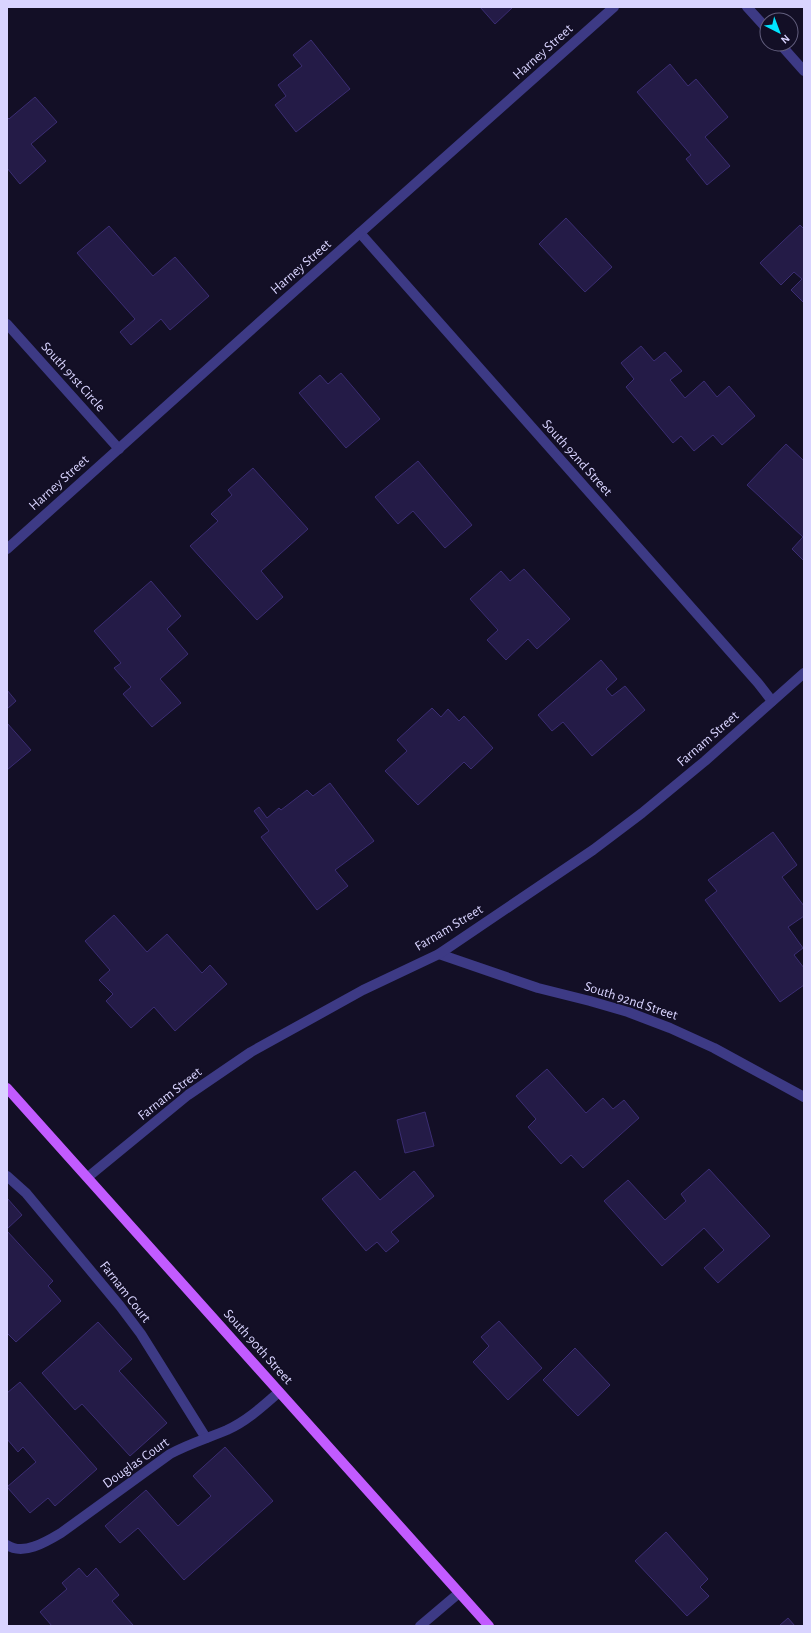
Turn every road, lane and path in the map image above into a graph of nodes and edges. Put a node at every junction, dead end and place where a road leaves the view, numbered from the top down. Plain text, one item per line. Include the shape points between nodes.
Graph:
1 (614, 7) edge
2 (747, 7) edge
3 (759, 20) edge
4 (787, 52) edge
5 (804, 70) edge
6 (360, 234) junction
7 (7, 324) edge
8 (119, 449) junction
9 (7, 549) edge
10 (804, 673) edge
11 (772, 701) junction
12 (439, 954) junction
13 (7, 1088) edge
14 (804, 1097) edge
15 (7, 1176) edge
16 (88, 1177) junction
17 (279, 1392) junction
18 (206, 1438) junction
19 (7, 1545) edge
20 (459, 1594) junction
21 (420, 1626) edge
22 (488, 1626) edge

1 - 6 street, Harney Street
2 - 3 street
4 - 5 street
6 - 8 street, Harney Street
6 - 11 street, South 92nd Street
7 - 8 street, South 91st Circle
8 - 9 street, Harney Street
10 - 11 street, Farnam Street
11 - 12 street, Farnam Street via 642,813 593,850
12 - 14 street, South 92nd Street via 538,988 628,1012 670,1028 714,1048
12 - 16 street, Farnam Street via 363,990 251,1052 188,1095
13 - 16 main road, South 90th Street
15 - 18 street, Farnam Court via 26,1193 120,1306 141,1334
16 - 17 main road, South 90th Street
17 - 18 street, Douglas Court via 243,1420
17 - 20 main road, South 90th Street
18 - 19 street, Douglas Court via 170,1454 46,1542 17,1549
20 - 21 street
20 - 22 main road, South 90th Street

